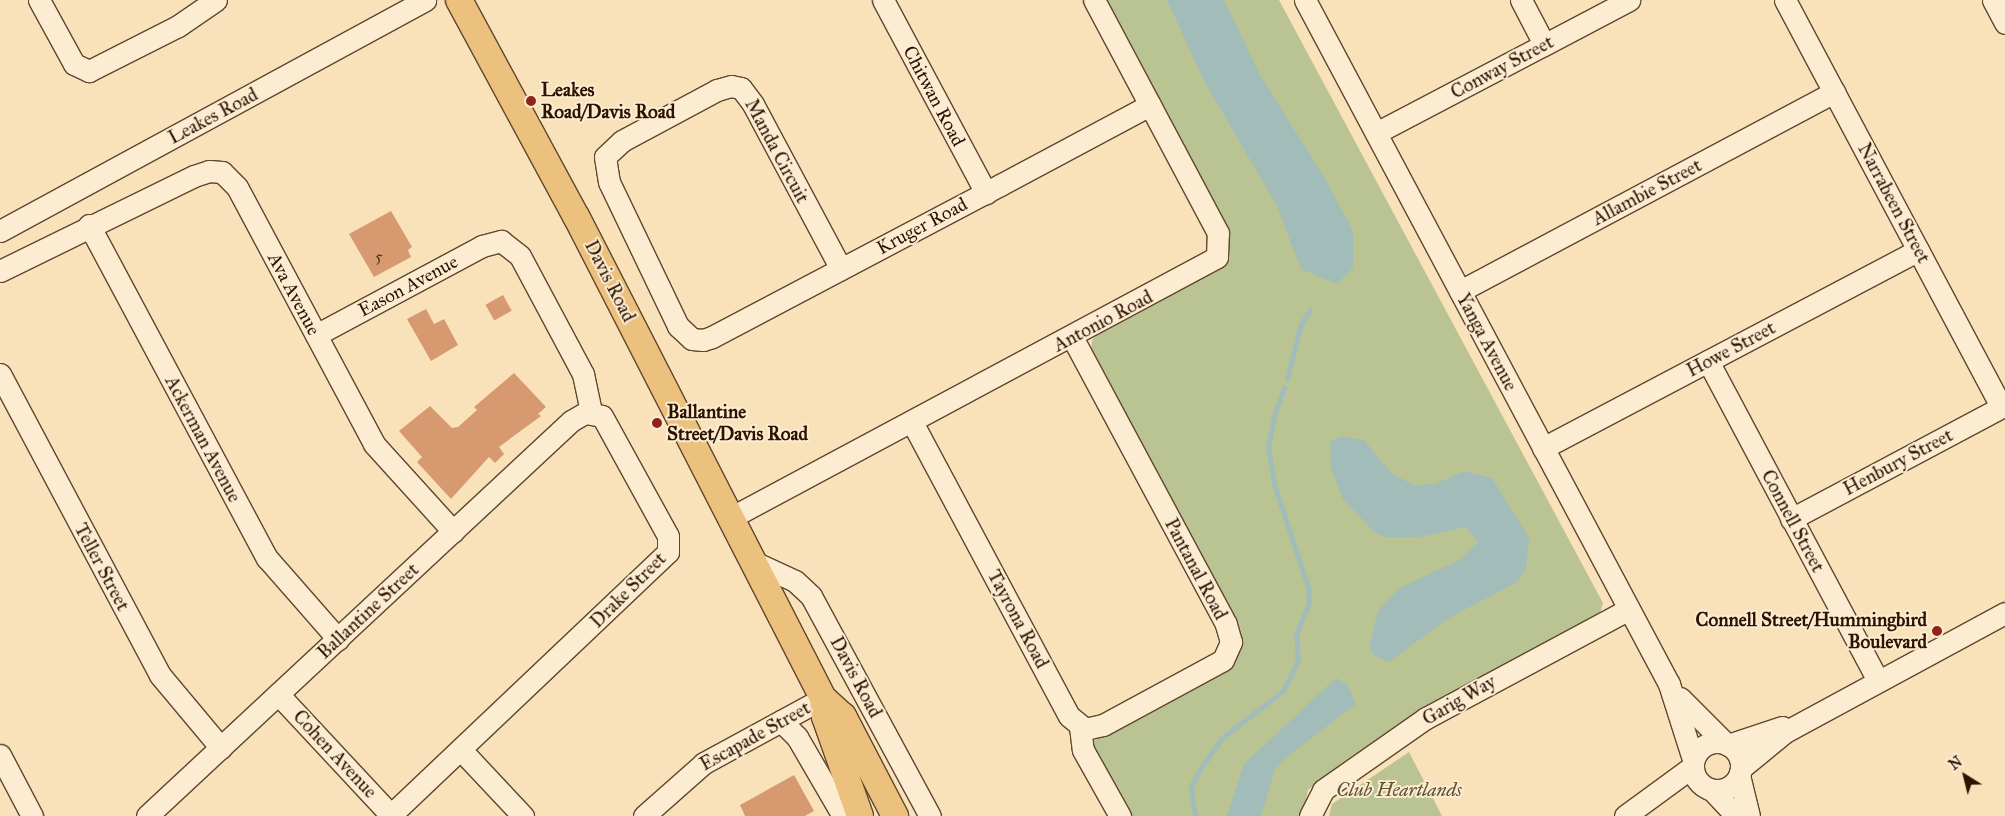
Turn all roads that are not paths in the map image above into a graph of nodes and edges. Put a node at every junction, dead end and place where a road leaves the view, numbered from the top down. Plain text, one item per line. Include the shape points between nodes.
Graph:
1 (39, 0) edge
2 (216, 0) edge
3 (425, 0) edge
4 (459, 0) edge
5 (883, 0) edge
6 (1094, 0) edge
7 (1305, 0) edge
8 (1521, 0) edge
9 (1629, 0) edge
10 (1785, 0) edge
11 (1997, 1) edge
12 (2005, 23) edge
13 (1544, 44) junction
14 (1834, 92) junction
15 (1150, 105) junction
16 (1376, 134) junction
17 (986, 193) junction
18 (89, 225) junction
19 (0, 231) edge
20 (1918, 250) junction
21 (841, 269) junction
22 (0, 271) edge
23 (1460, 291) junction
24 (316, 335) junction
25 (1072, 337) junction
26 (692, 339) joint
27 (1708, 361) junction
28 (0, 374) edge
29 (2003, 406) edge
30 (591, 412) junction
31 (912, 422) junction
32 (1544, 448) junction
33 (732, 517) junction
34 (1791, 518) junction
35 (453, 531) junction
36 (756, 563) junction
37 (1629, 609) junction
38 (2005, 613) edge
39 (338, 639) junction
40 (1878, 681) junction
41 (1669, 684) junction
42 (278, 694) junction
43 (823, 698) junction
44 (1818, 713) junction
45 (781, 721) junction
46 (1080, 727) junction
47 (1727, 744) junction
48 (221, 748) junction
49 (460, 750) junction
50 (0, 755) edge
51 (1693, 763) junction
52 (1740, 772) junction
53 (1709, 789) junction
54 (1633, 812) edge
55 (391, 815) edge
56 (32, 816) edge
57 (147, 816) edge
58 (523, 816) edge
59 (644, 816) edge
60 (843, 816) edge
61 (860, 816) edge
62 (895, 816) edge
63 (930, 816) edge
64 (1120, 816) edge
65 (1310, 816) edge
66 (1736, 816) edge
67 (1749, 816) edge

1 - 2 street via 74,64 89,71 178,26
3 - 19 street, Leakes Road
4 - 33 main road, Davis Road
5 - 17 street, Chitwan Road
6 - 15 street, Antonio Road
7 - 16 street, Yanga Avenue
8 - 13 street
9 - 13 street, Conway Street
10 - 14 street, Narrabeen Street
11 - 12 street
13 - 16 street, Conway Street
14 - 20 street, Narrabeen Street
14 - 23 street, Allambie Street
15 - 17 street, Kruger Road
15 - 25 street, Antonio Road via 1218,233 1219,251 1204,267
16 - 23 street, Yanga Avenue
17 - 21 street, Kruger Road
18 - 22 street
18 - 24 street, Ava Avenue via 194,176 209,171 222,172 237,187
18 - 39 street, Ackerman Avenue via 267,558
20 - 27 street, Howe Street
20 - 29 street, Narrabeen Street
21 - 26 street, Kruger Road via 712,337
21 - 26 street, Manda Circuit via 748,95 731,86 717,90 622,141 608,152 604,162 608,182 676,321
23 - 32 street, Yanga Avenue
24 - 30 street, Eason Avenue via 482,246 501,241 520,256 583,374
24 - 35 street, Ava Avenue via 374,444
25 - 31 street, Antonio Road
25 - 46 street, Pantanal Road via 1231,642 1227,655 1215,665 1103,725
27 - 32 street, Howe Street
27 - 34 street, Connell Street
28 - 48 street, Teller Street via 160,676
29 - 34 street, Henbury Street
30 - 35 street, Ballantine Street via 571,420
30 - 49 street, Drake Street via 608,423 668,536 668,552
31 - 33 street, Antonio Road
31 - 46 street, Tayrona Road via 1069,716
32 - 37 street, Yanga Avenue
33 - 36 main road, Davis Road
34 - 40 street, Connell Street
35 - 39 street, Ballantine Street
36 - 43 main road, Davis Road
36 - 63 street, Davis Road via 795,581 812,596
37 - 41 street, Yanga Avenue
37 - 65 street, Garig Way via 1426,718 1323,790
38 - 40 street
39 - 42 street, Ballantine Street
40 - 44 street
41 - 47 street, Yanga Avenue via 1693,714
41 - 51 street, Yanga Avenue
42 - 48 street, Ballantine Street
42 - 55 street, Cohen Avenue
43 - 45 street, Escapade Street
43 - 61 main road, Davis Road via 825,717
43 - 62 main road, Davis Road via 842,716
44 - 47 street
44 - 52 street via 1769,743
45 - 59 street, Escapade Street via 704,763
45 - 60 street via 797,737
46 - 64 street, Tayrona Road via 1083,750
47 - 51 street via 1704,746
47 - 52 street via 1737,753
48 - 57 street, Ballantine Street
49 - 55 street, Drake Street
49 - 58 street
50 - 56 street
51 - 53 street
51 - 54 street
52 - 53 street via 1730,787
52 - 67 street
53 - 54 street
53 - 66 street

